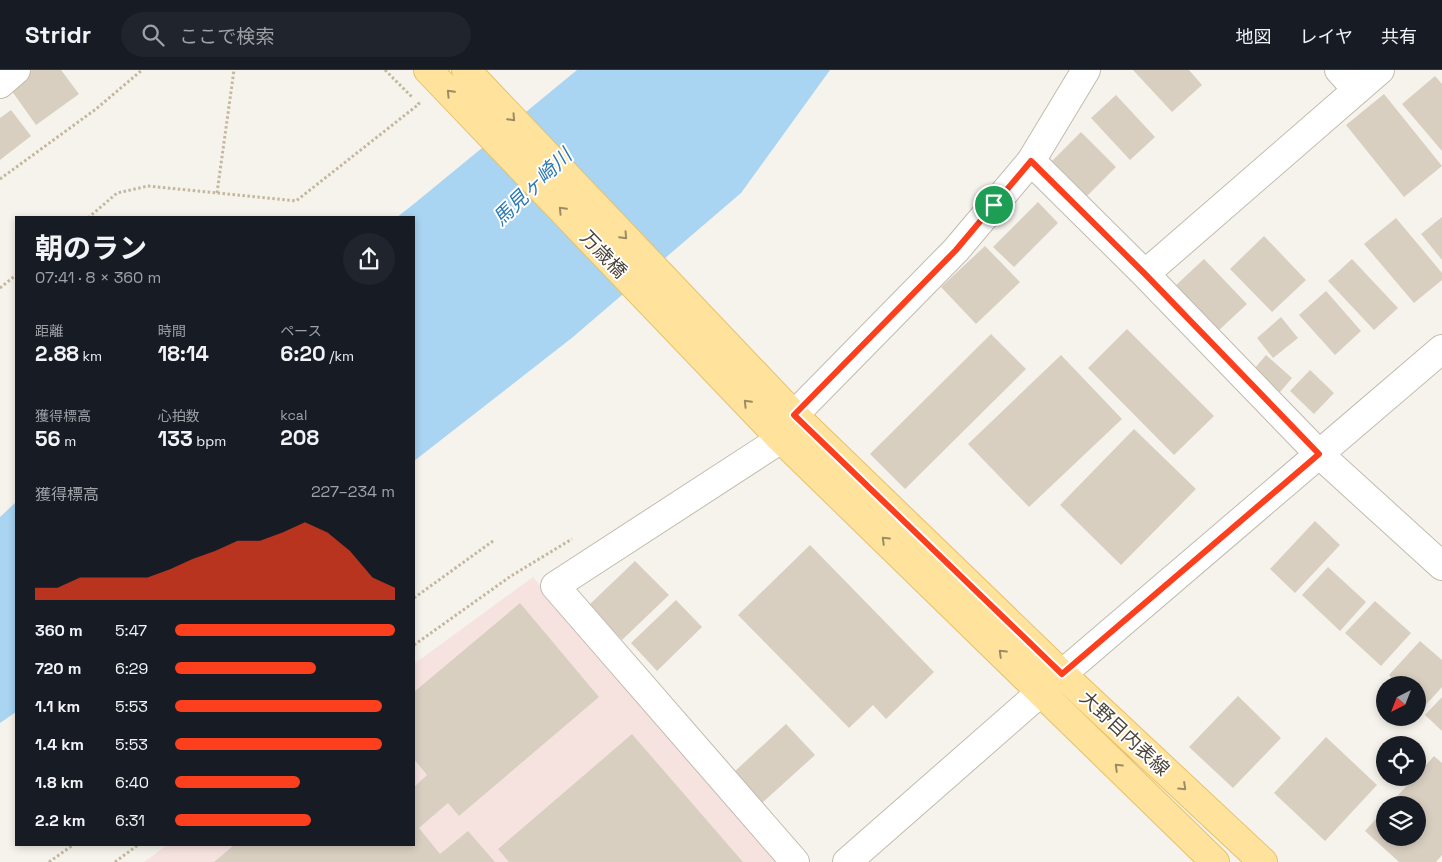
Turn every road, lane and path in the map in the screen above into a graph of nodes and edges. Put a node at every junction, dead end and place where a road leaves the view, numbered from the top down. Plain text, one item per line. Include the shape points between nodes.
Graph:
1 (16, 70) edge
2 (142, 70) edge
3 (234, 70) edge
4 (385, 70) edge
5 (428, 70) edge
6 (466, 70) edge
7 (1086, 70) edge
8 (1339, 70) edge
9 (1380, 70) edge
10 (0, 84) edge
11 (1357, 90) junction
12 (1031, 161) junction
13 (0, 179) edge
14 (217, 193) junction
15 (90, 216) edge
16 (1145, 274) junction
17 (15, 276) edge
18 (0, 288) edge
19 (1442, 349) edge
20 (787, 427) junction
21 (1319, 454) junction
22 (493, 541) dead end
23 (1442, 566) edge
24 (415, 597) edge
25 (1062, 674) junction
26 (1042, 692) junction
27 (72, 846) edge
28 (137, 846) edge
29 (49, 862) edge
30 (115, 862) edge
31 (795, 862) edge
32 (847, 862) edge
33 (1215, 862) edge
34 (1263, 862) edge

1 - 10 street
2 - 13 path
3 - 14 path
4 - 14 path via 419,104 296,201
20 -> 5 main road, 万歳橋
6 -> 20 main road, 万歳橋
7 - 12 street
8 - 11 street
9 - 11 street
11 - 16 street
12 - 16 street
12 - 20 street via 956,250
14 - 15 path via 148,186 117,193
16 - 21 street
17 - 18 path
19 - 21 street
20 - 25 main road, 大野目内表線
26 -> 20 main road, 大野目内表線
20 - 31 street via 555,586
21 - 23 street
21 - 25 street
22 - 24 path
25 -> 34 main road, 大野目内表線
26 - 32 street
33 -> 26 main road, 大野目内表線
27 - 29 path
28 - 30 path

